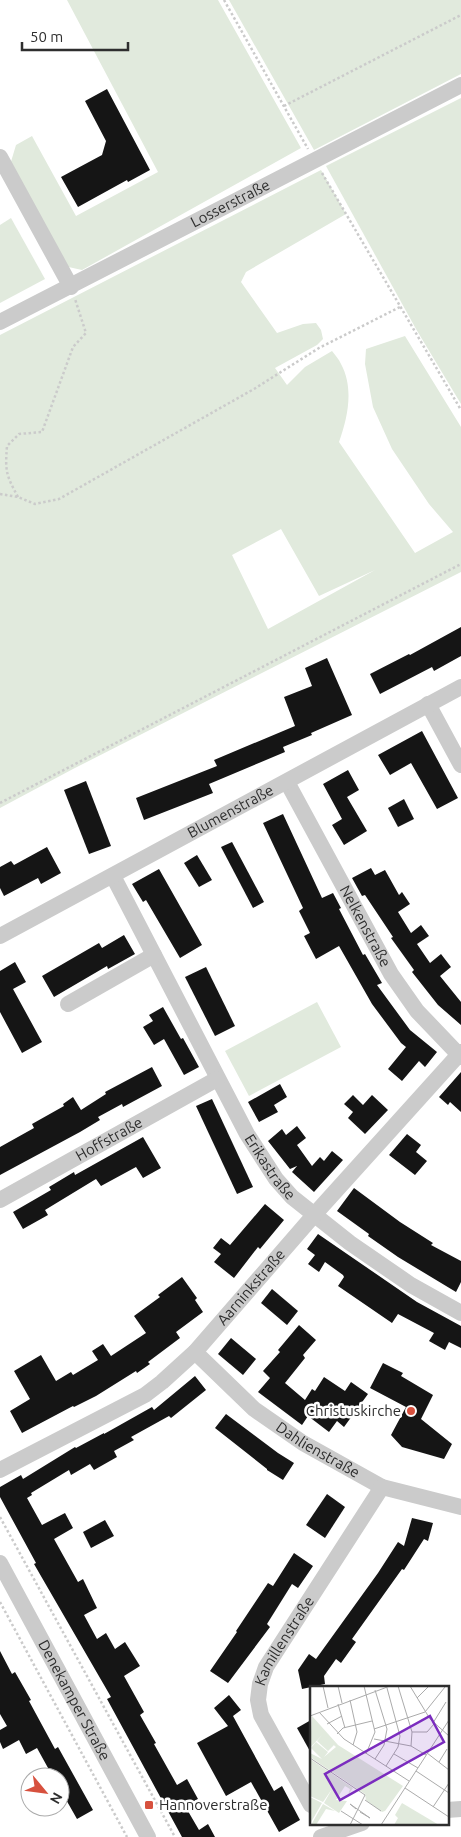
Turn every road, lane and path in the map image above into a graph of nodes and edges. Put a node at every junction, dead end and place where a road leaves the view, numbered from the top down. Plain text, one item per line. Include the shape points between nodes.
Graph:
1 (224, 0) edge
2 (461, 15) edge
3 (461, 85) edge
4 (284, 106) junction
5 (0, 157) edge
6 (314, 159) junction
7 (71, 287) junction
8 (400, 307) junction
9 (0, 322) edge
10 (461, 410) edge
11 (0, 494) edge
12 (18, 497) junction
13 (461, 564) edge
14 (461, 687) edge
15 (428, 704) junction
16 (461, 765) edge
17 (287, 782) junction
18 (0, 803) edge
19 (113, 876) junction
20 (0, 936) edge
21 (154, 955) junction
22 (68, 1004) dead end
23 (460, 1055) edge
24 (217, 1079) junction
25 (0, 1200) edge
26 (314, 1215) junction
27 (461, 1313) edge
28 (196, 1352) junction
29 (2, 1464) edge
30 (382, 1487) junction
31 (461, 1507) edge
32 (0, 1517) edge
33 (0, 1563) edge
34 (0, 1602) edge
35 (310, 1803) edge
36 (461, 1809) edge
37 (448, 1810) edge
38 (360, 1824) edge
39 (323, 1831) edge
40 (346, 1833) edge
41 (127, 1837) edge
42 (148, 1837) edge
43 (175, 1837) edge

1 - 4 path
2 - 4 path
3 - 6 street, Losserstraße
4 - 6 path
5 - 7 street
6 - 7 street, Losserstraße
6 - 8 path
7 - 9 street, Losserstraße
7 - 12 path via 86,333 73,347 42,432 19,434 7,446 5,468
8 - 10 path
8 - 12 path via 319,348 254,389 59,500 35,504
11 - 12 path
13 - 18 path
14 - 15 street, Blumenstraße
15 - 16 street
15 - 17 street, Blumenstraße
17 - 19 street, Blumenstraße
17 - 23 street, Nelkenstraße via 391,974 417,1011
19 - 20 street, Blumenstraße
19 - 21 street, Erikastraße
21 - 22 street
21 - 24 street, Erikastraße
23 - 26 street, Aarninkstraße
24 - 25 street, Hoffstraße
24 - 26 street, Erikastraße via 264,1163 292,1197
26 - 27 street, Erikastraße via 411,1286
26 - 28 street, Aarninkstraße
28 - 29 street, Aarninkstraße via 144,1395
28 - 30 street, Dahlienstraße via 254,1409 303,1443
30 - 31 street, Dahlienstraße
30 - 35 street, Kamillenstraße via 266,1667 260,1684 258,1700 261,1715
32 - 43 path
33 - 42 street, Denekamper Straße
34 - 41 path, Denekamper Straße
36 - 37 street
38 - 40 street
39 - 40 street

